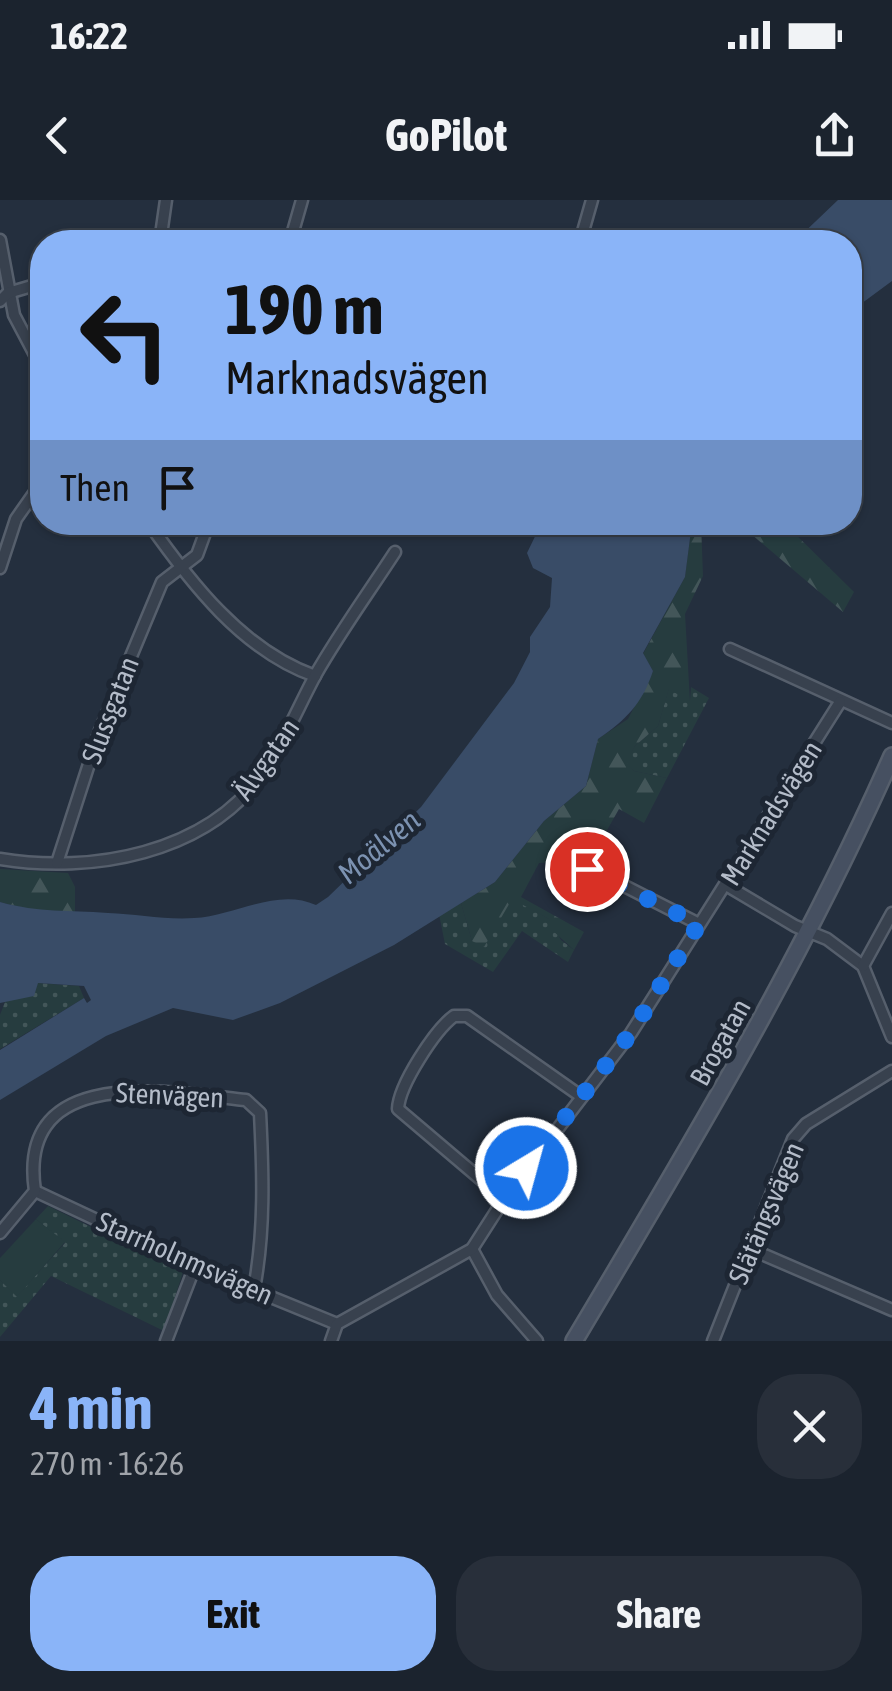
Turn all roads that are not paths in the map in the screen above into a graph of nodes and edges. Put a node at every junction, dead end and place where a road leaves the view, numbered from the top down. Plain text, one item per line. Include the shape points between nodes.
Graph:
1 (166, 200) edge
2 (302, 200) edge
3 (592, 200) edge
4 (162, 230) edge
5 (293, 230) edge
6 (583, 230) edge
7 (0, 240) edge
8 (30, 288) edge
9 (4, 298) edge
10 (30, 347) edge
11 (30, 499) edge
12 (157, 535) edge
13 (204, 535) edge
14 (395, 552) dead end
15 (179, 566) junction
16 (0, 568) edge
17 (730, 649) dead end
18 (315, 676) junction
19 (840, 702) junction
20 (892, 723) edge
21 (892, 756) edge
22 (0, 860) edge
23 (57, 862) junction
24 (576, 876) dead end
25 (726, 886) junction
26 (892, 913) edge
27 (699, 924) junction
28 (810, 930) junction
29 (862, 966) junction
30 (892, 1037) edge
31 (892, 1071) edge
32 (582, 1096) junction
33 (35, 1191) junction
34 (504, 1198) junction
35 (0, 1233) edge
36 (748, 1248) junction
37 (472, 1249) junction
38 (195, 1266) junction
39 (254, 1289) junction
40 (892, 1310) edge
41 (337, 1324) junction
42 (166, 1341) edge
43 (330, 1341) edge
44 (538, 1341) edge
45 (574, 1341) edge
46 (713, 1341) edge

1 - 4 street
2 - 5 street
3 - 6 street
7 - 9 street
8 - 9 street
9 - 10 street
11 - 16 street
12 - 15 street
13 - 15 street, Slussgatan via 197,556
14 - 18 street, Älvgatan
15 - 18 street via 238,628
15 - 23 street, Slussgatan via 162,582 98,733
17 - 19 street
18 - 23 street, Älvgatan via 261,775 222,817 138,854
19 - 20 street
19 - 25 street, Marknadsvägen
21 - 28 main road, Brogatan
22 - 23 street, Älvgatan
24 - 27 street via 597,872
25 - 27 street, Marknadsvägen
25 - 28 street
26 - 29 street
27 - 32 street, Marknadsvägen via 631,1033
28 - 29 street
28 - 45 main road, Brogatan
29 - 30 street
31 - 36 street, Slätängsvägen via 806,1124
32 - 34 street, Marknadsvägen
32 - 34 street via 467,1016 447,1021 422,1054 398,1108
33 - 35 street
33 - 38 street, Starrholnmsvägen
33 - 39 street, Stenvägen via 31,1164 38,1139 90,1095 118,1089 246,1100 260,1113 264,1177
34 - 37 street, Marknadsvägen
36 - 40 street
36 - 46 street, Slätängsvägen
37 - 41 street, Marknadsvägen
37 - 44 street via 497,1295
38 - 39 street, Starrholnmsvägen
38 - 42 street
39 - 41 street, Starrholnmsvägen
41 - 43 street

